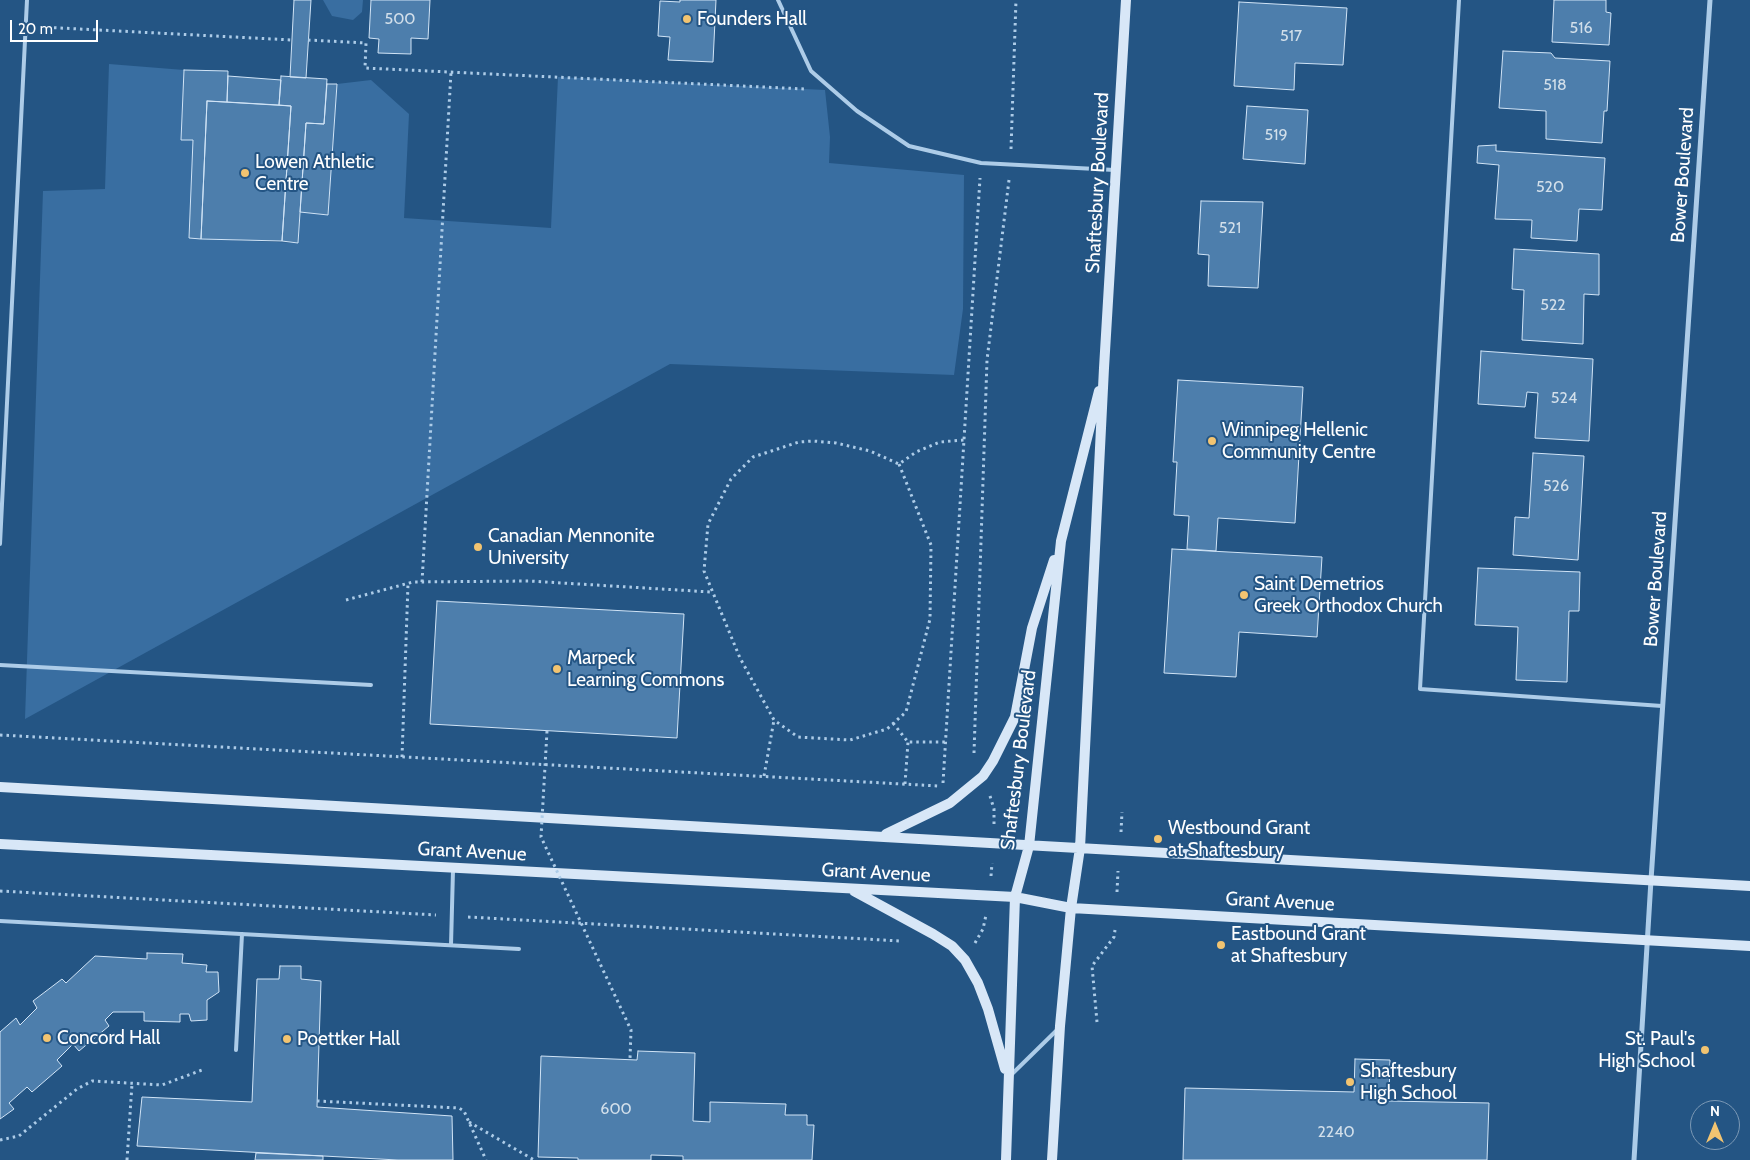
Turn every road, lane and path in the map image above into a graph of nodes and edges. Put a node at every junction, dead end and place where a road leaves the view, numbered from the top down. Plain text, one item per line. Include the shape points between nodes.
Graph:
1 (27, 0) edge
2 (778, 0) edge
3 (1016, 0) edge
4 (1126, 0) edge
5 (1459, 0) edge
6 (1710, 0) edge
7 (26, 26) junction
8 (292, 40) dead end
9 (308, 40) dead end
10 (451, 72) junction
11 (833, 90) junction
12 (981, 163) junction
13 (1011, 165) junction
14 (1117, 170) junction
15 (1104, 368) junction
16 (964, 440) junction
17 (899, 464) junction
18 (1061, 540) junction
19 (0, 544) edge
20 (422, 582) junction
21 (408, 584) junction
22 (711, 592) junction
23 (346, 600) dead end
24 (0, 665) edge
25 (371, 685) dead end
26 (1662, 706) junction
27 (774, 720) junction
28 (893, 723) junction
29 (547, 731) dead end
30 (0, 735) edge
31 (908, 742) junction
32 (945, 742) junction
33 (974, 755) dead end
34 (402, 757) junction
35 (764, 776) junction
36 (949, 780) dead end
37 (905, 784) junction
38 (942, 786) junction
39 (0, 787) edge
40 (884, 836) junction
41 (0, 844) edge
42 (1029, 846) junction
43 (1080, 848) junction
44 (454, 868) junction
45 (1650, 880) junction
46 (1750, 886) edge
47 (851, 890) junction
48 (1015, 897) junction
49 (1071, 908) junction
50 (0, 921) edge
51 (242, 934) junction
52 (1648, 939) junction
53 (451, 945) junction
54 (1750, 946) edge
55 (518, 949) dead end
56 (1060, 1026) junction
57 (236, 1050) dead end
58 (630, 1059) dead end
59 (202, 1070) dead end
60 (1008, 1078) junction
61 (132, 1084) junction
62 (317, 1102) dead end
63 (469, 1122) junction
64 (0, 1140) edge
65 (127, 1160) edge
66 (486, 1160) edge
67 (534, 1160) edge
68 (1006, 1160) edge
69 (1052, 1160) edge
70 (1634, 1160) edge

1 - 7 lane
2 - 11 lane via 812,72
3 - 13 path
4 - 14 main road, Shaftesbury Boulevard
5 - 26 lane via 1420,690
6 - 26 street, Bower Boulevard
7 - 8 path
7 - 19 lane
9 - 10 path via 366,43 365,68
10 - 11 path
10 - 20 path
11 - 12 lane via 857,111 909,146
12 - 13 lane
12 - 16 path
13 - 14 lane
13 - 33 path via 987,360
14 - 15 main road, Shaftesbury Boulevard
15 - 18 main road, Shaftesbury Boulevard
15 - 43 main road, Shaftesbury Boulevard
16 - 17 path via 940,442 916,452
16 - 32 path
17 - 22 path via 870,451 813,441 799,442 753,457 731,479 708,524 704,571
17 - 28 path via 931,545 930,619 906,712
18 - 40 main road via 1032,628 1015,716 993,761 983,776 950,803
18 - 42 main road, Shaftesbury Boulevard
20 - 21 path
20 - 22 path via 529,581
21 - 23 path
21 - 34 path
22 - 27 path via 740,658
24 - 25 lane
26 - 45 street, Bower Boulevard
27 - 28 path via 798,737 850,740 887,729
27 - 35 path
28 - 31 path
29 - 58 path, bridge via 541,837 631,1030
30 - 34 path
31 - 32 path
31 - 37 path
32 - 38 path
34 - 35 path
35 - 37 path
36 - 38 path
37 - 38 path
39 - 40 main road, Grant Avenue
40 - 42 main road, Grant Avenue
41 - 44 main road, Grant Avenue
42 - 43 main road, Grant Avenue
42 - 48 main road, Shaftesbury Boulevard
43 - 45 main road, Grant Avenue
43 - 49 main road, Shaftesbury Boulevard
44 - 47 main road, Grant Avenue
44 - 53 lane
45 - 46 main road, Grant Avenue
45 - 52 street, Bower Boulevard
47 - 48 main road, Grant Avenue
47 - 60 main road via 933,934 952,946 965,960 988,1009
48 - 49 main road, Grant Avenue
48 - 60 main road, Shaftesbury Boulevard
49 - 52 main road, Grant Avenue
49 - 56 main road, Shaftesbury Boulevard
50 - 51 lane
51 - 53 lane
51 - 57 lane
52 - 54 main road, Grant Avenue
52 - 70 street, Bower Boulevard
53 - 55 lane
56 - 60 lane
56 - 69 main road, Shaftesbury Boulevard
59 - 61 path via 162,1084
60 - 68 main road, Shaftesbury Boulevard
61 - 64 path via 92,1081 77,1089 19,1136
61 - 65 path
62 - 63 path via 459,1108
63 - 66 path
63 - 67 path

